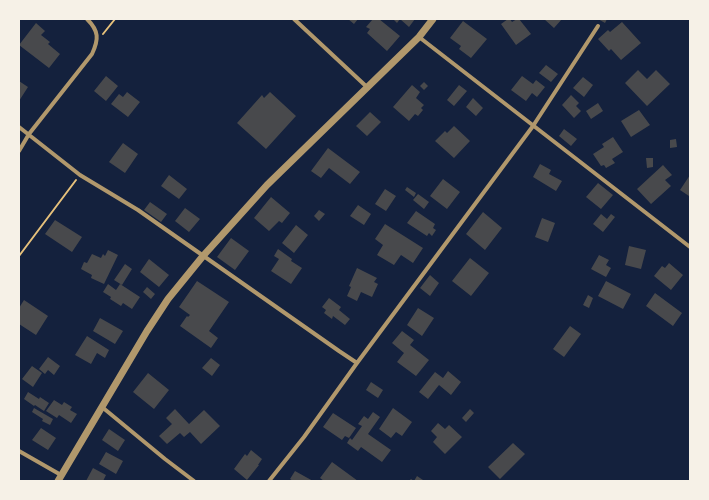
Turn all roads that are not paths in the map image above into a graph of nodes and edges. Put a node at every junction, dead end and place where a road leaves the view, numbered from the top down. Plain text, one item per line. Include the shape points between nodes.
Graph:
1 (87, 19) edge
2 (294, 19) edge
3 (434, 19) edge
4 (598, 26) dead end
5 (419, 37) junction
6 (368, 88) junction
7 (533, 126) junction
8 (19, 127) edge
9 (29, 134) junction
10 (19, 151) edge
11 (690, 247) edge
12 (204, 256) junction
13 (357, 363) junction
14 (102, 407) junction
15 (19, 451) edge
16 (60, 478) edge
17 (194, 481) edge
18 (269, 481) edge

1 - 9 street via 94,26 96,33 97,43 92,54
2 - 6 street
3 - 5 street
4 - 7 street
5 - 6 street
5 - 7 street
6 - 12 street via 267,185
7 - 11 street
7 - 13 street
8 - 9 street
9 - 10 street
9 - 12 street via 80,175 138,210
12 - 13 street
12 - 14 street via 168,299
13 - 18 street
14 - 16 street
14 - 17 street
15 - 16 street

